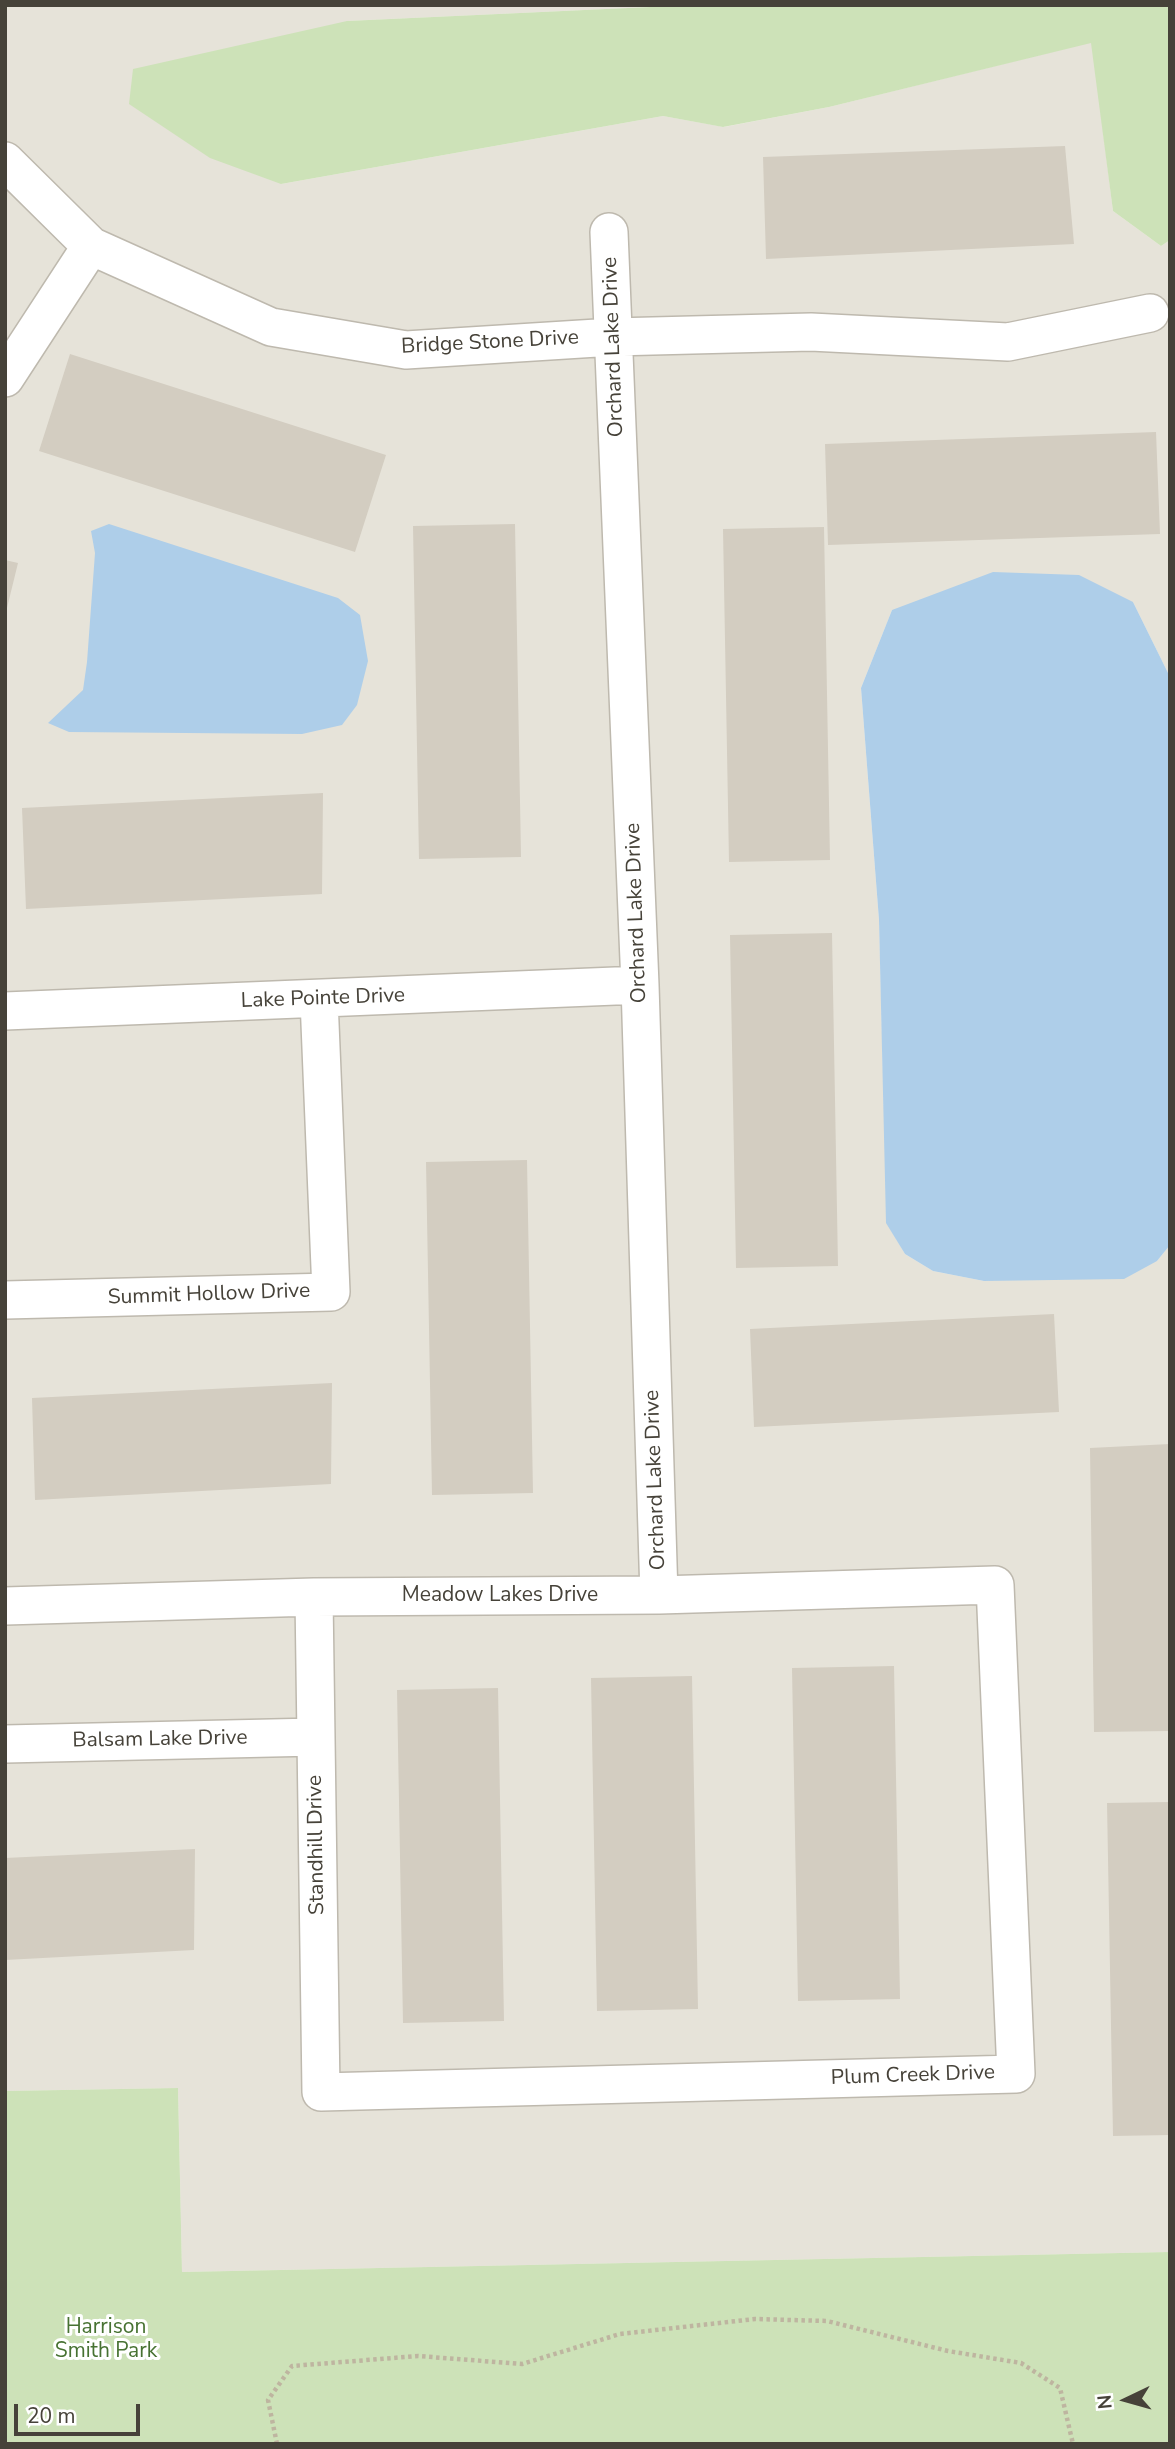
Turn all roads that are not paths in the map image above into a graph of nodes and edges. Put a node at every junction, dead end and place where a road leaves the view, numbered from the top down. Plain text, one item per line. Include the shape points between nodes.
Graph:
1 (5, 162) edge
2 (609, 232) dead end
3 (91, 246) junction
4 (1150, 313) dead end
5 (613, 337) junction
6 (5, 378) edge
7 (640, 985) junction
8 (319, 999) junction
9 (5, 1011) edge
10 (5, 1300) edge
11 (995, 1585) joint
12 (659, 1595) junction
13 (314, 1597) junction
14 (5, 1606) edge
15 (316, 1737) junction
16 (5, 1744) edge
17 (321, 2092) joint

1 - 3 street, Bridge Stone Drive
2 - 5 street, Orchard Lake Drive
3 - 5 street, Bridge Stone Drive via 271,327 406,350
3 - 6 street
4 - 5 street, Bridge Stone Drive via 1008,342 811,332
5 - 7 street, Orchard Lake Drive
7 - 8 street, Lake Pointe Drive
7 - 12 street, Orchard Lake Drive
8 - 9 street, Lake Pointe Drive
8 - 10 street, Summit Hollow Drive via 331,1292
11 - 12 street, Meadow Lakes Drive
11 - 17 street, Plum Creek Drive via 1016,2074
12 - 13 street, Meadow Lakes Drive
13 - 14 street, Meadow Lakes Drive
13 - 15 street, Standhill Drive
15 - 16 street, Balsam Lake Drive
15 - 17 street, Standhill Drive

